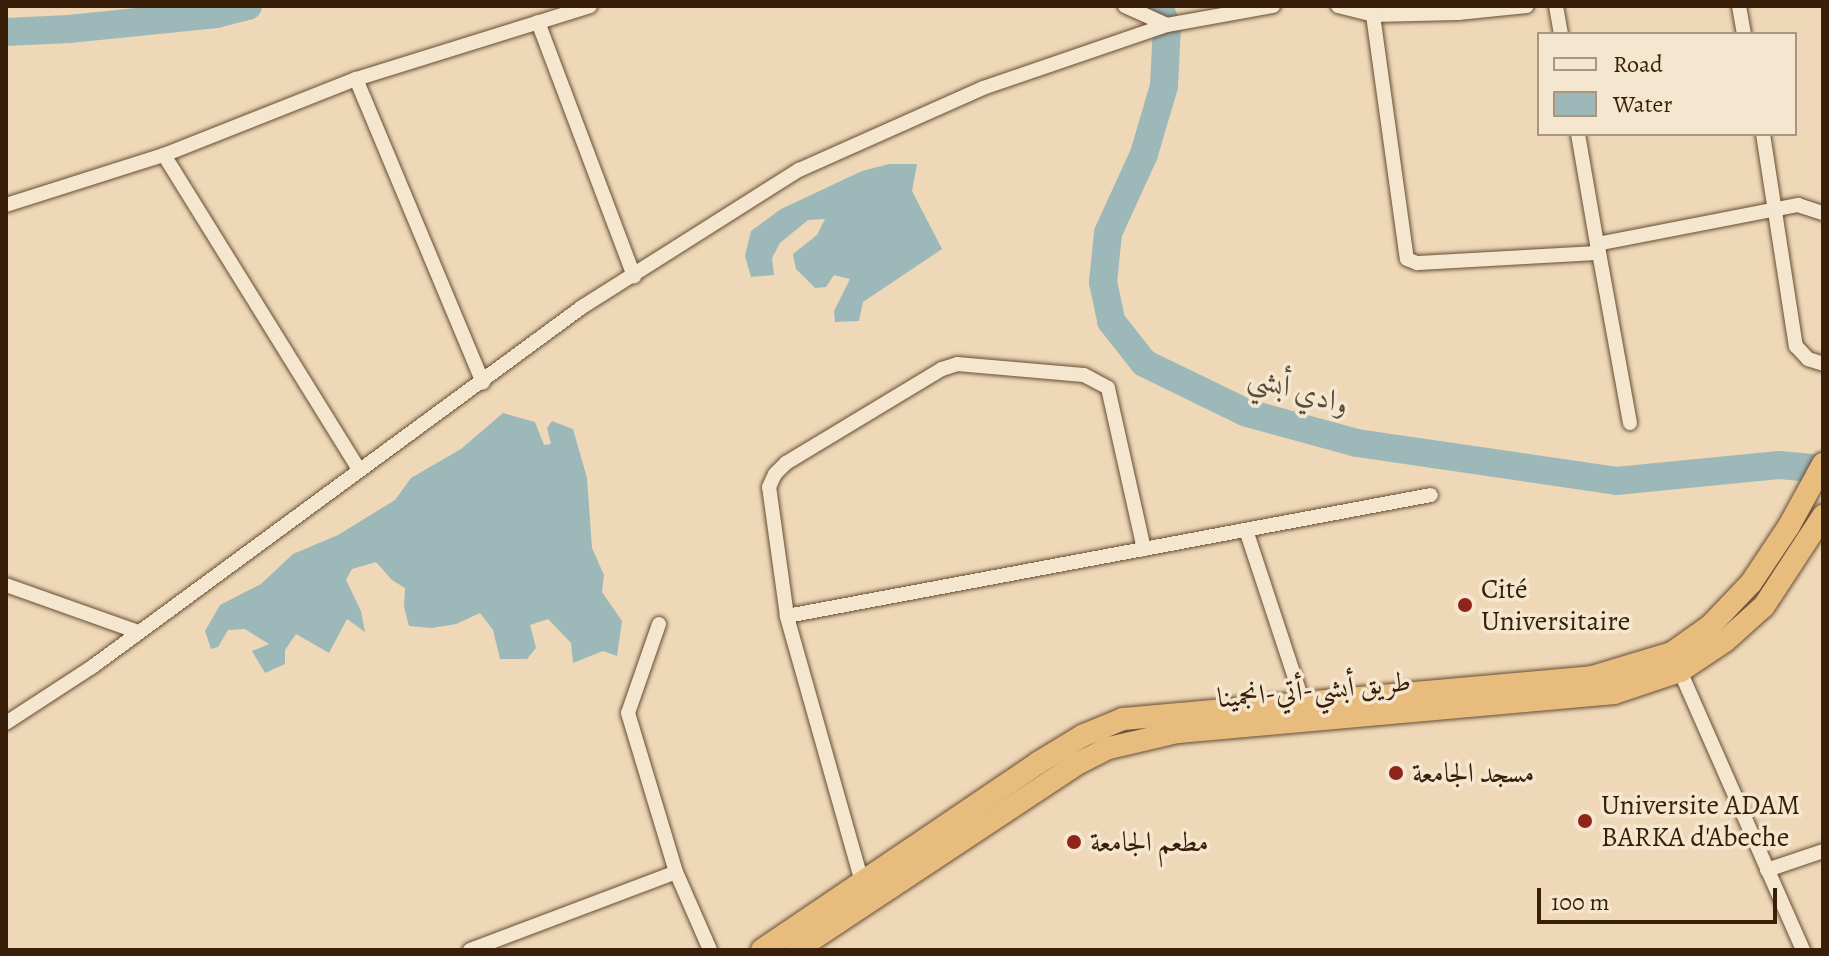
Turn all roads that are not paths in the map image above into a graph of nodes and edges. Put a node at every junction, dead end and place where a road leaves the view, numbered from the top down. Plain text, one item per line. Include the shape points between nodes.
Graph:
1 (590, 6) edge
2 (1125, 6) edge
3 (1273, 6) edge
4 (1338, 6) edge
5 (1527, 6) edge
6 (1556, 6) edge
7 (1739, 6) edge
8 (1373, 15) junction
9 (538, 22) junction
10 (1167, 25) junction
11 (1561, 32) edge
12 (1744, 32) edge
13 (356, 79) junction
14 (1578, 136) edge
15 (1763, 136) edge
16 (164, 155) junction
17 (6, 205) edge
18 (1774, 211) junction
19 (1823, 213) edge
20 (1598, 249) junction
21 (634, 276) junction
22 (1823, 364) edge
23 (483, 383) junction
24 (1630, 423) dead end
25 (1823, 464) edge
26 (359, 470) junction
27 (1431, 495) dead end
28 (1823, 516) edge
29 (1246, 530) junction
30 (1144, 549) junction
31 (1772, 553) junction
32 (1792, 567) junction
33 (6, 585) edge
34 (787, 616) junction
35 (659, 624) dead end
36 (138, 632) junction
37 (1680, 671) junction
38 (1306, 711) junction
39 (6, 723) edge
40 (1823, 851) edge
41 (1767, 870) junction
42 (676, 872) junction
43 (865, 892) junction
44 (470, 950) edge
45 (710, 950) edge
46 (762, 950) edge
47 (796, 950) edge
48 (1803, 950) edge

1 - 9 street
2 - 10 street
3 - 10 street
4 - 8 street
5 - 8 street
6 - 11 street
7 - 12 street
8 - 20 street via 1407,259 1417,263
9 - 13 street
9 - 21 street
10 - 21 street via 983,88 799,170
13 - 16 street
13 - 23 street
14 - 20 street
15 - 18 street
16 - 17 street
16 - 26 street
18 - 19 street via 1798,205
18 - 20 street
18 - 22 street via 1796,346 1808,359
20 - 24 street
21 - 23 street via 582,307
23 - 26 street
25 - 31 highway
26 - 36 street
27 - 29 street
28 - 32 highway, طريق أبشي-أتي-انجمينا
29 - 30 street
29 - 38 street
30 - 34 street
30 - 34 street via 1108,388 1084,375 957,364 775,474 769,487
31 - 32 highway
31 - 38 highway via 1733,605 1691,641 1629,668 1592,677
32 - 37 highway, طريق أبشي-أتي-انجمينا via 1745,625
33 - 36 street
34 - 43 street
35 - 42 street via 628,713
36 - 39 street
37 - 38 highway, طريق أبشي-أتي-انجمينا via 1614,693
37 - 41 street
38 - 43 highway via 1157,713 1099,728 1038,763
40 - 41 street
41 - 48 street
42 - 44 street
42 - 45 street
43 - 46 highway
43 - 47 highway

